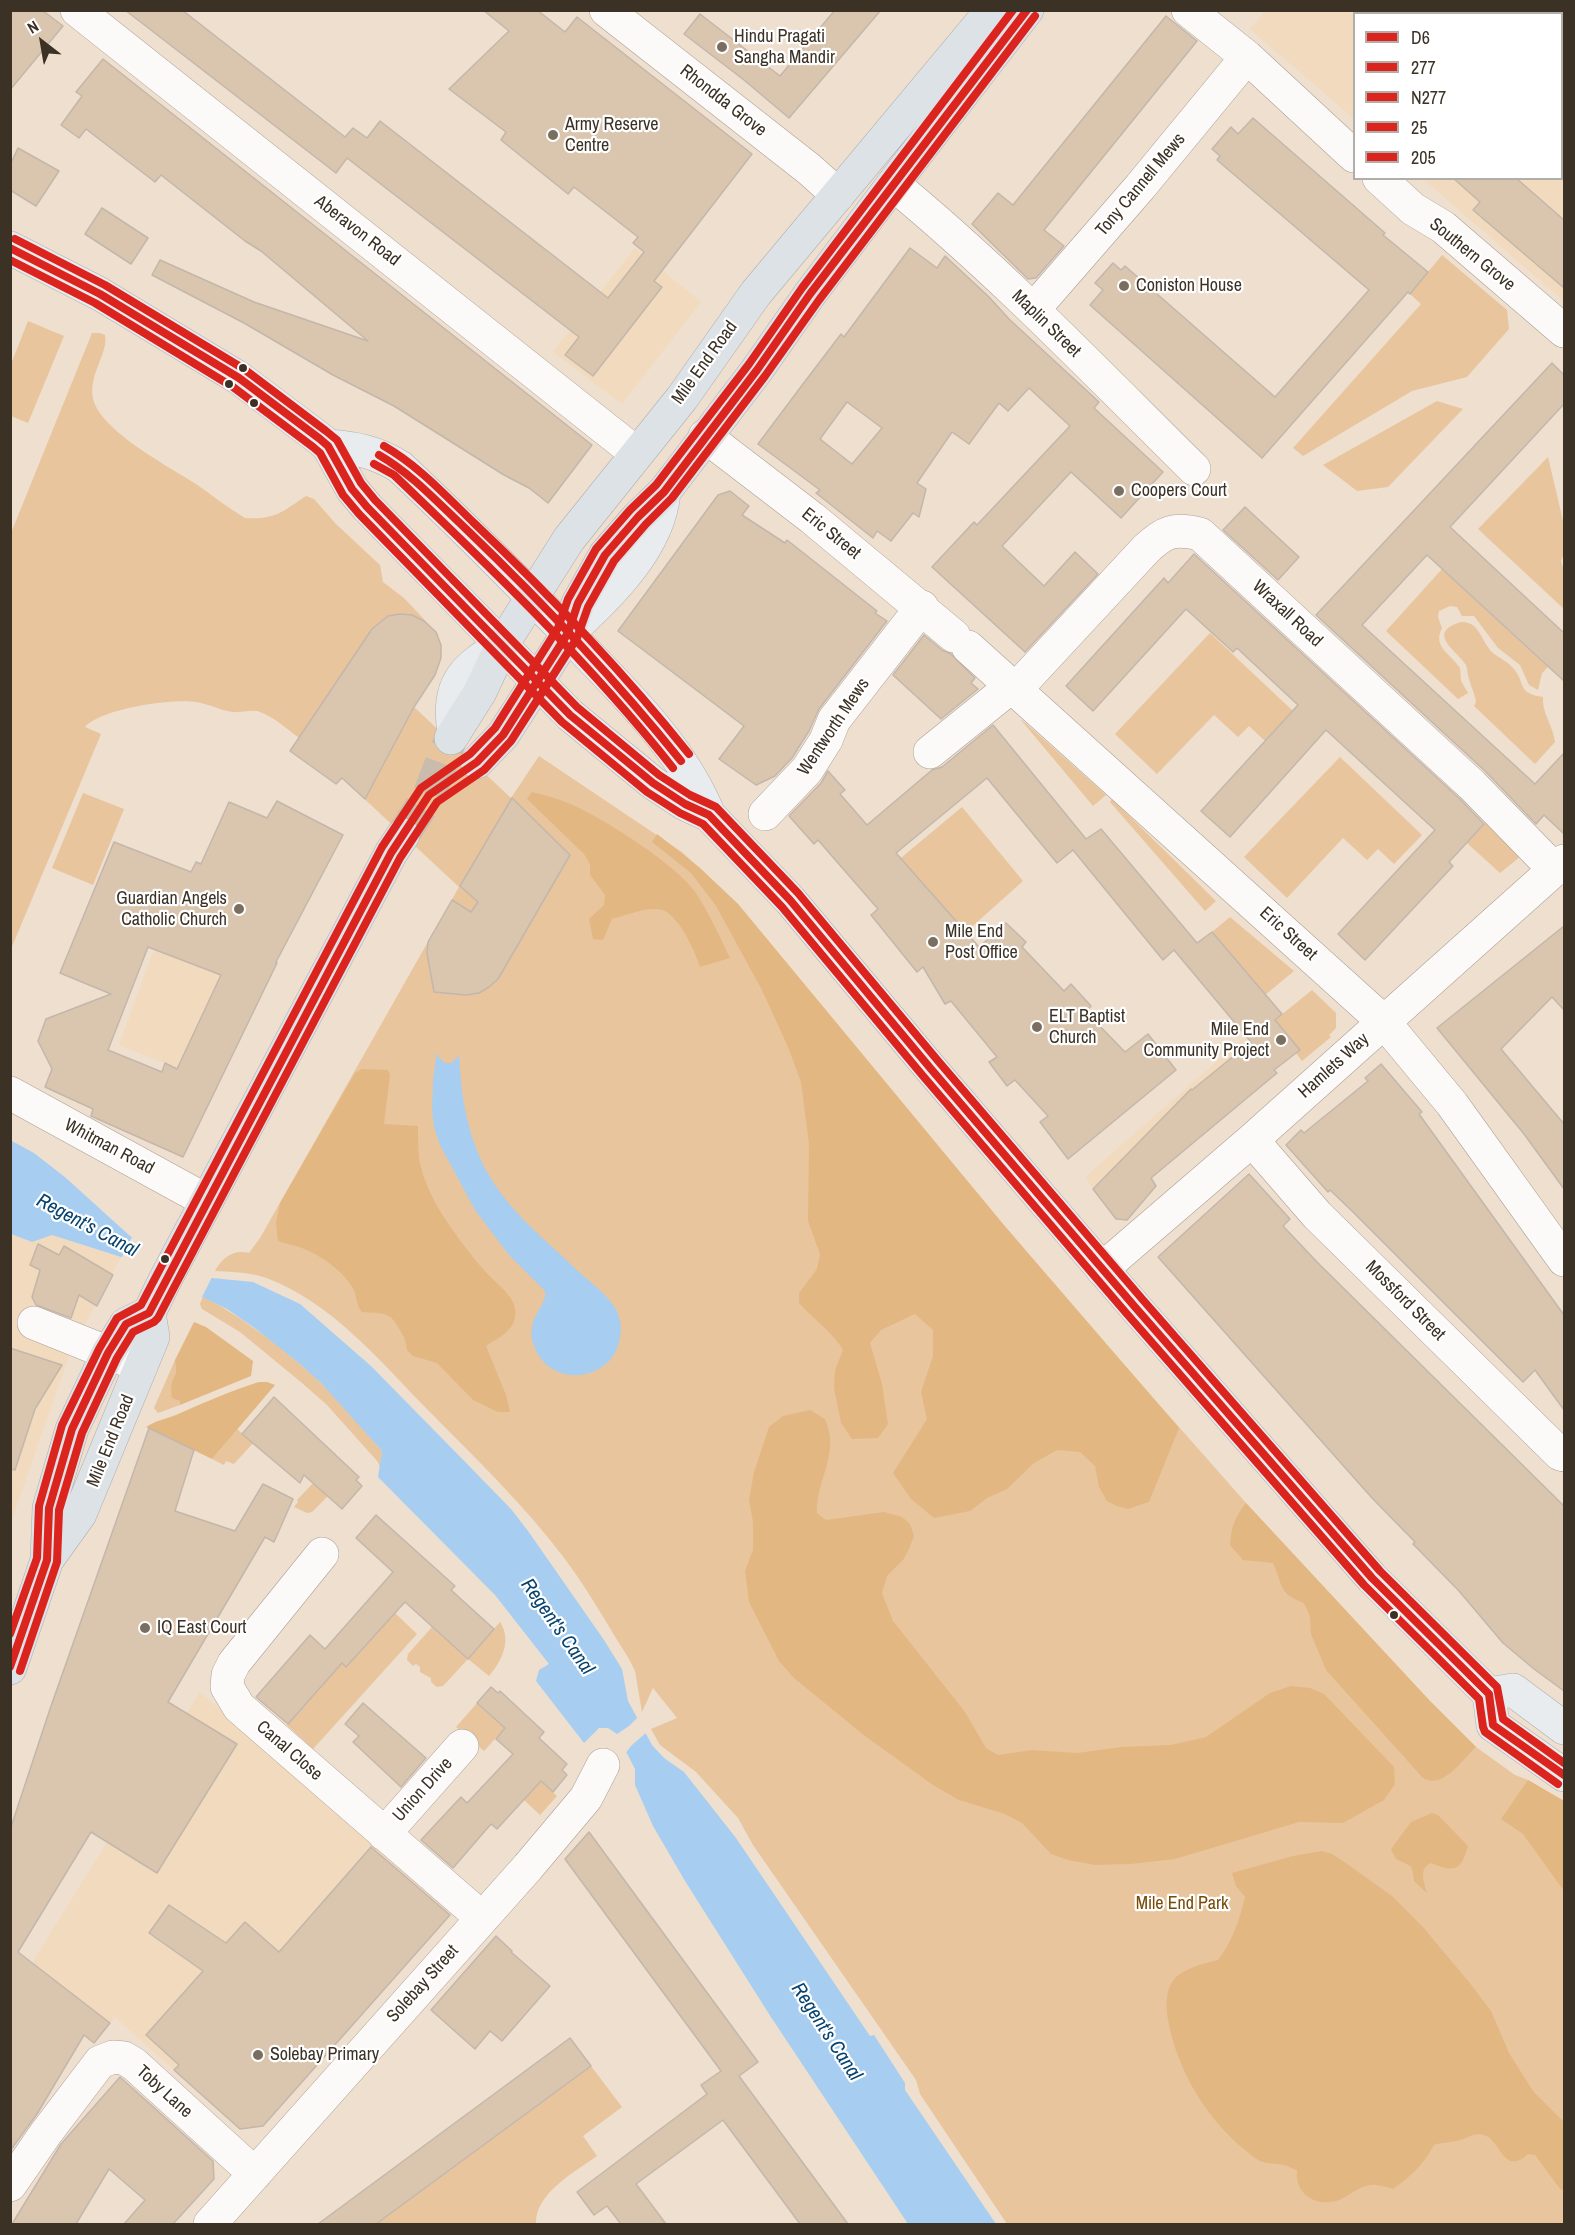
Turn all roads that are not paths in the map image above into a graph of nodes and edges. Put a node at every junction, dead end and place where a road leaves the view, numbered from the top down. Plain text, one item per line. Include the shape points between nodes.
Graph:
1 (77, 10) edge
2 (606, 10) edge
3 (992, 10) edge
4 (1027, 10) edge
5 (1188, 10) edge
6 (1246, 57) junction
7 (1353, 155) edge
8 (1381, 180) edge
9 (893, 184) junction
10 (838, 195) junction
11 (10, 248) edge
12 (1033, 310) junction
13 (1564, 331) edge
14 (705, 436) junction
15 (328, 446) junction
16 (636, 453) junction
17 (1194, 469) dead end
18 (539, 602) junction
19 (922, 607) junction
20 (567, 633) junction
21 (502, 645) junction
22 (537, 682) junction
23 (1014, 688) junction
24 (452, 736) tunnel mouth
25 (930, 752) dead end
26 (477, 762) tunnel mouth
27 (765, 814) dead end
28 (709, 815) junction
29 (403, 834) tunnel mouth
30 (1560, 866) edge
31 (1384, 1022) junction
32 (10, 1094) edge
33 (1252, 1140) junction
34 (207, 1201) junction
35 (1564, 1260) edge
36 (1102, 1269) junction
37 (149, 1313) junction
38 (34, 1323) dead end
39 (108, 1353) junction
40 (141, 1366) junction
41 (1564, 1455) edge
42 (322, 1554) dead end
43 (47, 1560) junction
44 (10, 1668) edge
45 (1489, 1694) junction
46 (1564, 1728) edge
47 (462, 1746) dead end
48 (603, 1765) dead end
49 (1564, 1774) edge
50 (384, 1834) junction
51 (482, 1918) junction
52 (255, 2174) junction
53 (10, 2185) edge
54 (210, 2224) edge

1 - 16 street, Aberavon Road
2 - 10 street, Rhondda Grove
3 - 10 highway, Mile End Road
4 - 9 highway
5 - 6 street
6 - 7 street
6 - 12 street, Tony Cannell Mews
8 - 13 street, Southern Grove via 1413,209 1443,227
9 - 12 street, Maplin Street
9 - 14 highway
10 - 16 highway, Mile End Road via 756,293
11 - 15 main road via 100,294 240,378
12 - 17 street, Maplin Street
14 - 19 street, Eric Street
14 - 20 highway via 664,492 605,555 578,603
15 - 18 main road via 356,448 383,456 400,467
15 - 21 main road via 367,507
16 - 18 highway, Mile End Road via 569,539
18 - 20 main road
18 - 21 highway, Mile End Road
19 - 23 street, Eric Street
19 - 27 street, Wentworth Mews via 834,720 807,770
20 - 22 highway
20 - 28 main road via 675,753
21 - 22 main road
21 - 24 highway, Mile End Road via 480,692
22 - 26 highway via 503,735
22 - 28 main road via 570,715 652,783
23 - 25 street, Wraxall Road
23 - 30 street, Wraxall Road via 1162,534 1179,530 1200,534
23 - 31 street, Eric Street
28 - 36 main road via 790,900
29 - 34 highway, Mile End Road
30 - 31 street, Hamlets Way
31 - 33 street, Hamlets Way
31 - 35 street, Eric Street via 1452,1104
32 - 34 street, Whitman Road
33 - 36 street, Hamlets Way
33 - 41 street, Mossford Street via 1317,1215
34 - 37 highway, Mile End Road
36 - 45 main road via 1372,1578
37 - 39 highway, Mile End Road via 126,1324
37 - 40 highway, Mile End Road via 153,1337
38 - 39 street
39 - 40 street
39 - 43 highway, Mile End Road via 65,1446 49,1508
40 - 43 highway, Mile End Road via 80,1514
42 - 50 street, Canal Close via 234,1663 226,1687 239,1707
43 - 44 highway, Mile End Road
45 - 46 main road via 1513,1690
45 - 49 main road via 1493,1725
47 - 50 street, Union Drive
48 - 51 street, Solebay Street via 580,1805
50 - 51 street, Canal Close
51 - 52 street, Solebay Street
52 - 53 street, Toby Lane via 134,2064 113,2057 100,2062 92,2071
52 - 54 street, Solebay Street

